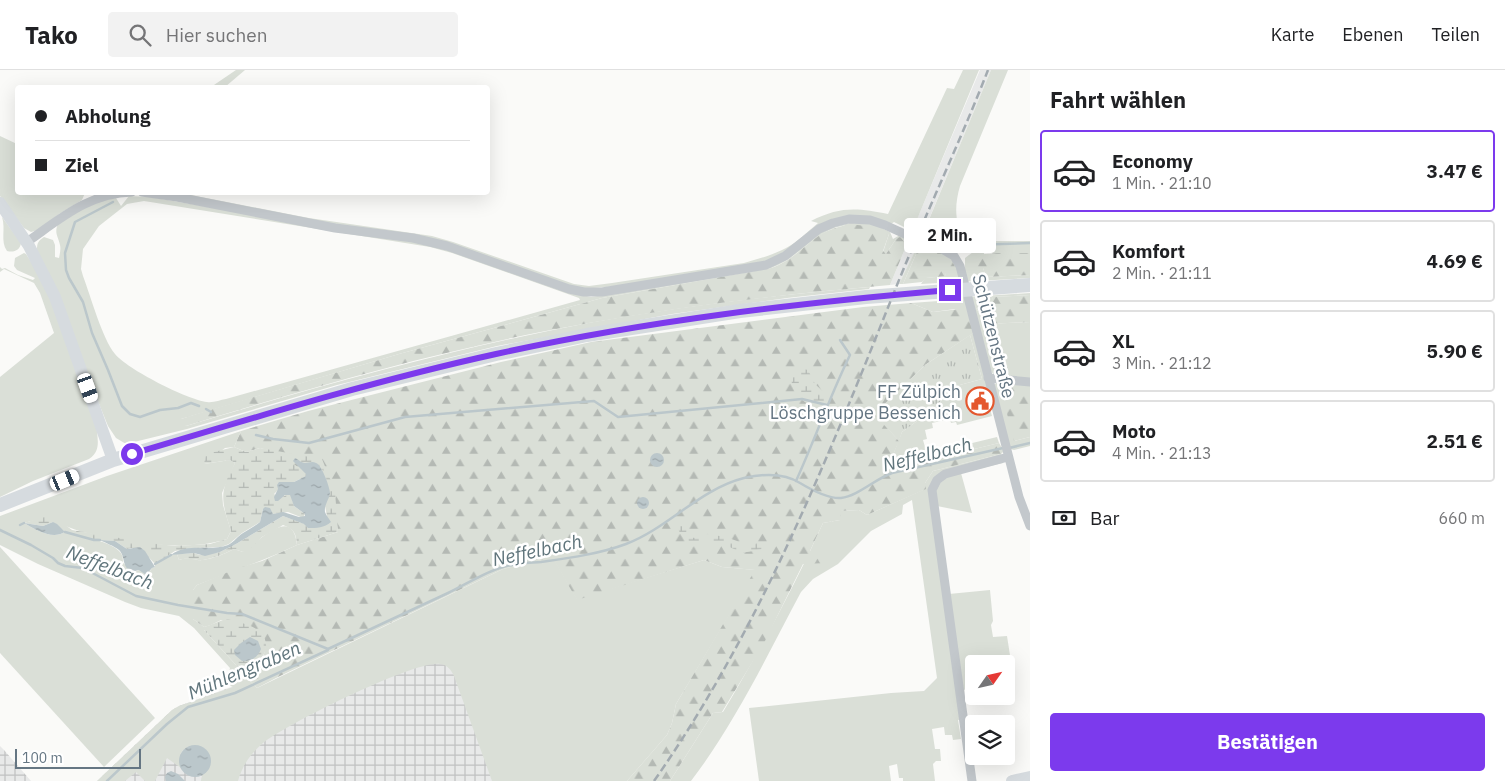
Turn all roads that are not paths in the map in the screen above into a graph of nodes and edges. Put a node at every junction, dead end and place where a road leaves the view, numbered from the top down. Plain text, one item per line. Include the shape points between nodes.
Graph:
1 (109, 195) edge
2 (163, 195) edge
3 (0, 203) edge
4 (27, 242) junction
5 (1030, 286) edge
6 (988, 378) junction
7 (1030, 382) edge
8 (1007, 450) junction
9 (114, 460) junction
10 (0, 506) edge
11 (1030, 526) edge
12 (1030, 777) edge
13 (972, 781) edge
14 (1012, 781) edge

1 - 4 street via 91,200 62,216
2 - 6 street, Schützenstraße via 335,228 413,238 447,246 584,292 602,292 766,265 833,223 849,220 876,222 954,256 961,269
3 - 4 street
4 - 9 street via 55,297
5 - 9 main road via 866,296 691,318 596,334 352,389
6 - 7 street
6 - 8 street, Schützenstraße
8 - 11 street, Schützenstraße
8 - 13 street via 946,474 937,480 932,490
9 - 10 main road
12 - 14 street

